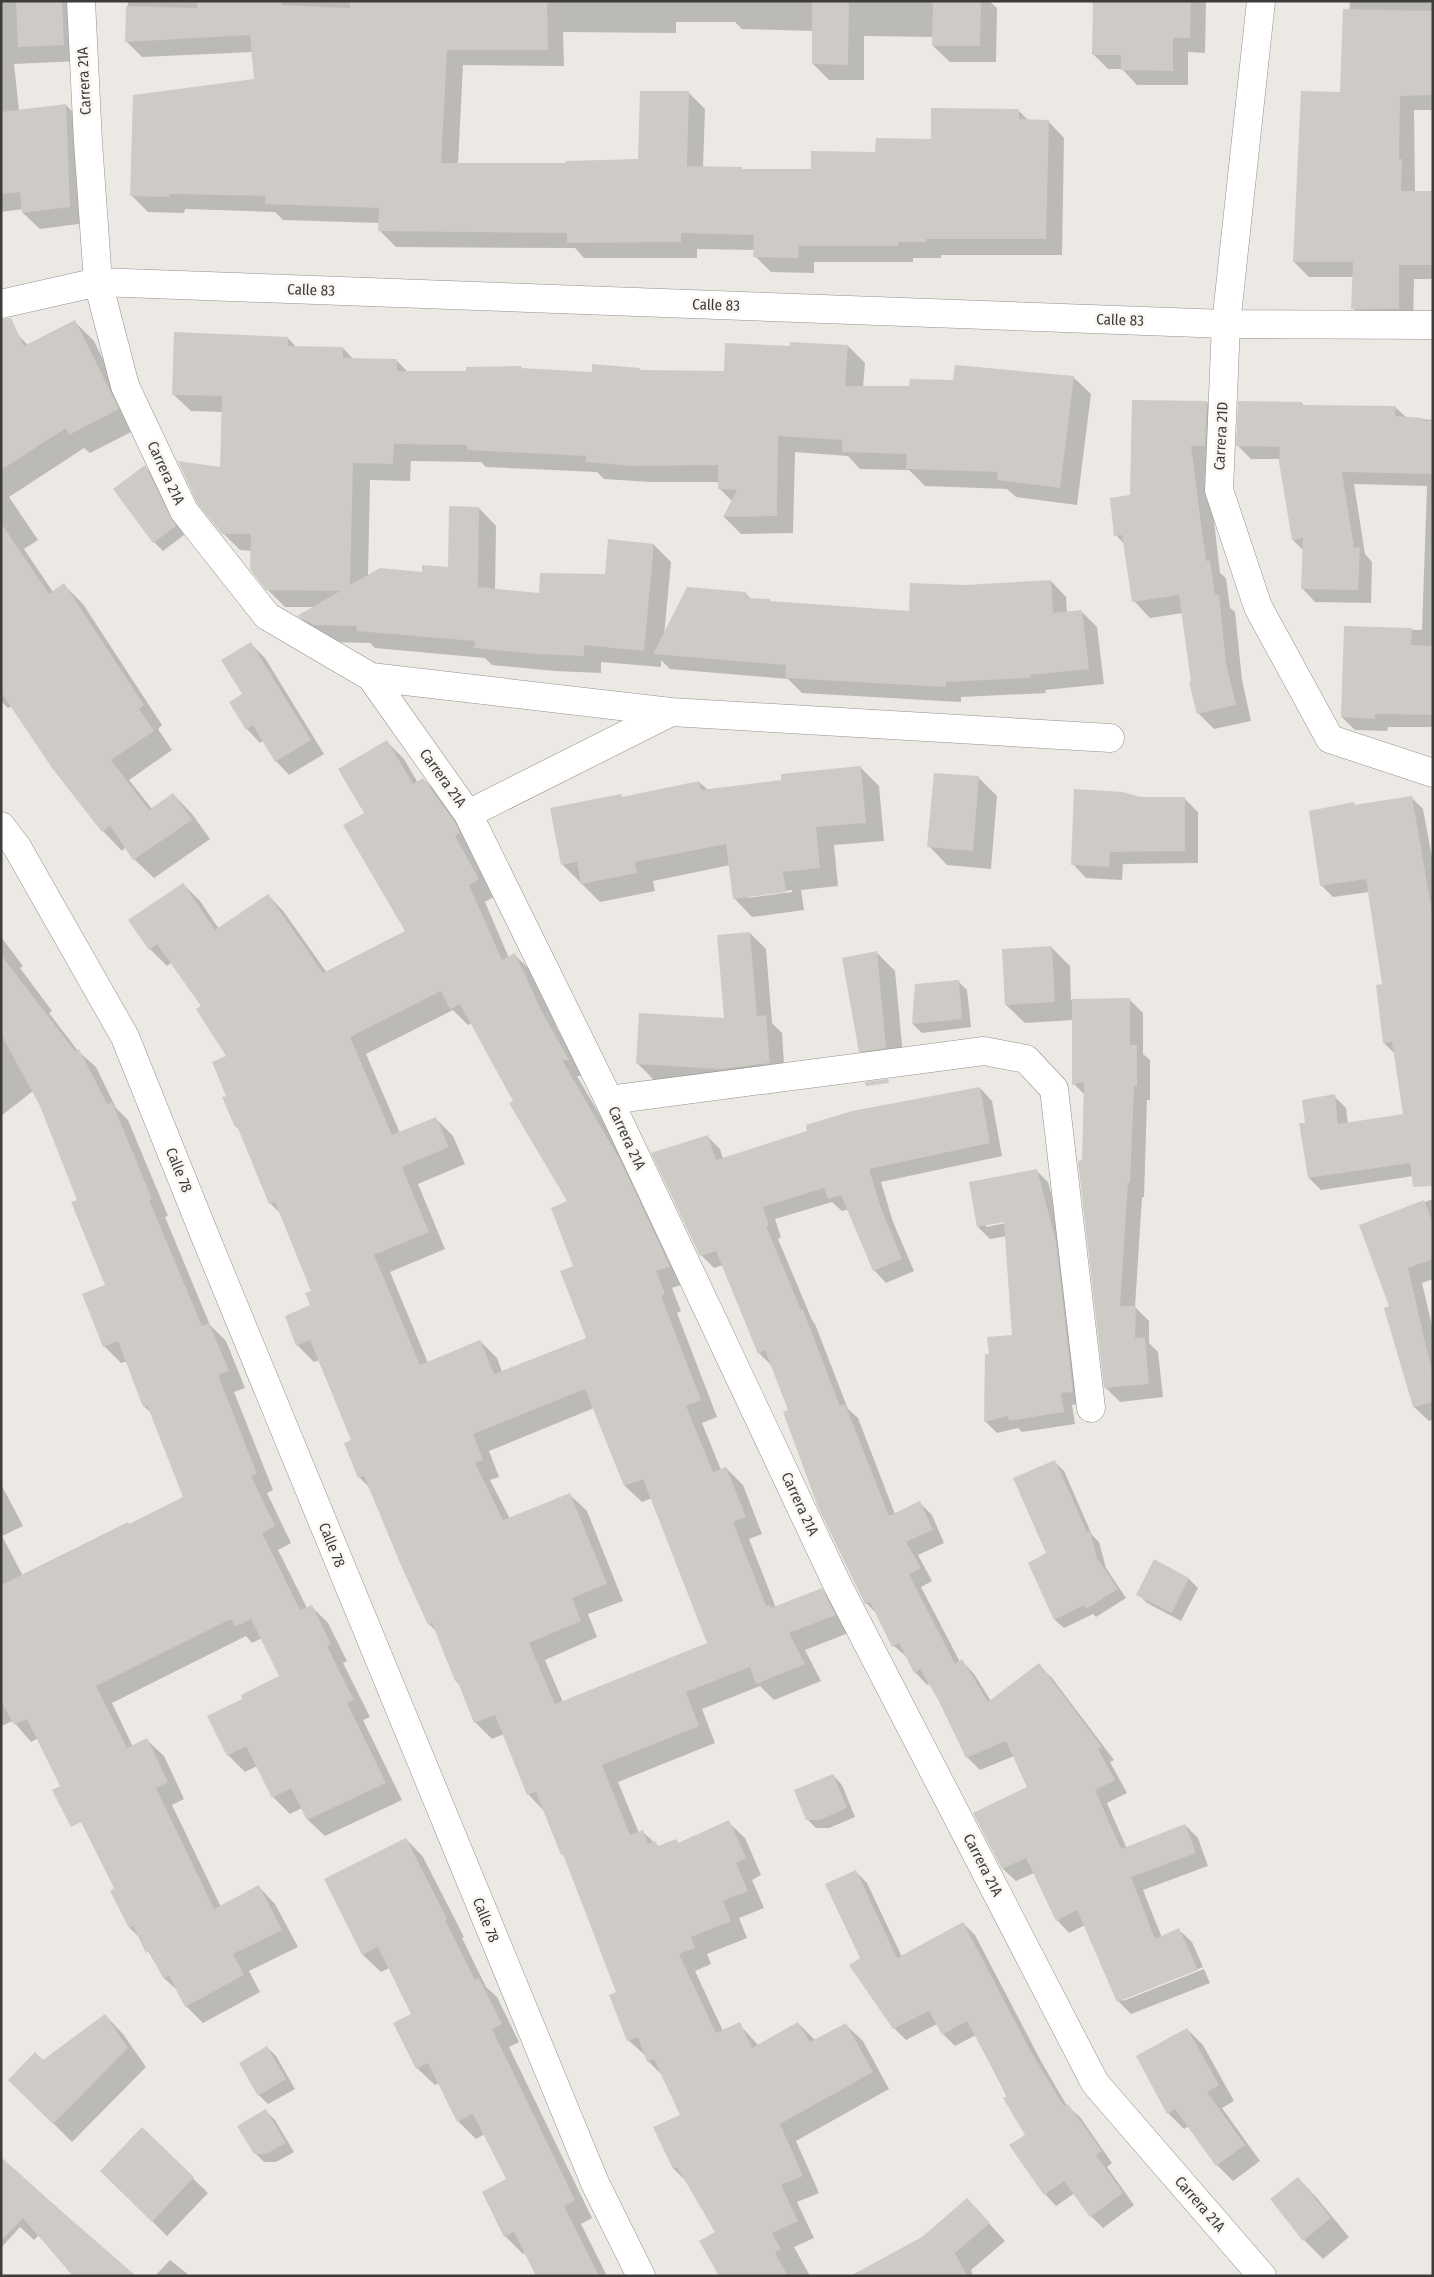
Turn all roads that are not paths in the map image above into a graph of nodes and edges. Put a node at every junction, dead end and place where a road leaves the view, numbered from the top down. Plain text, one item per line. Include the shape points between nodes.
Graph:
1 (81, 1) edge
2 (1261, 1) edge
3 (98, 282) junction
4 (1, 304) edge
5 (1226, 324) junction
6 (1433, 325) edge
7 (371, 677) junction
8 (671, 712) junction
9 (1110, 738) dead end
10 (1433, 773) edge
11 (468, 814) junction
12 (1, 826) edge
13 (609, 1100) junction
14 (1091, 1408) dead end
15 (641, 2276) edge
16 (1262, 2276) edge

1 - 3 street, Carrera 21A
2 - 5 street, Carrera 21D
3 - 4 street, Calle 83
3 - 5 street, Calle 83
3 - 7 street, Carrera 21A via 124,386 184,511 267,616
5 - 6 street, Calle 83
5 - 10 street, Carrera 21D via 1219,490 1258,607 1330,740
7 - 8 street
7 - 11 street, Carrera 21A
8 - 9 street
8 - 11 street
11 - 13 street, Carrera 21A
12 - 15 street, Calle 78 via 17,847 126,1038 595,2183
13 - 14 street via 984,1051 1026,1060 1054,1089
13 - 16 street, Carrera 21A via 838,1586 1095,2083

